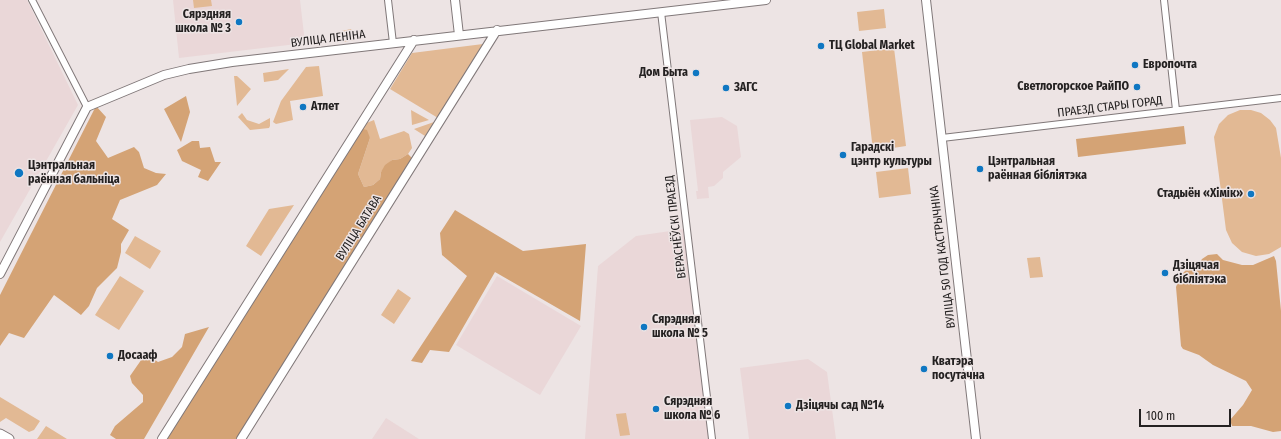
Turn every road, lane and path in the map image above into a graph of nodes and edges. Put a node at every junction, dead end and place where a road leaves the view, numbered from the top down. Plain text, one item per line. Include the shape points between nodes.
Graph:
1 (32, 0) edge
2 (388, 0) edge
3 (455, 0) edge
4 (766, 0) edge
5 (926, 0) edge
6 (1164, 0) edge
7 (661, 12) junction
8 (497, 30) junction
9 (459, 35) junction
10 (414, 40) junction
11 (393, 43) junction
12 (1281, 98) edge
13 (87, 107) junction
14 (1176, 110) junction
15 (942, 138) junction
16 (0, 274) edge
17 (0, 434) edge
18 (9, 439) edge
19 (162, 439) edge
20 (241, 439) edge
21 (712, 439) edge
22 (976, 439) edge

1 - 13 street
2 - 11 street
3 - 9 street
4 - 7 street, ВУЛІЦА ЛЕНІНА
5 - 15 street, ВУЛІЦА 50 ГОД КАСТРЫЧНІКА
6 - 14 street
7 - 8 street, ВУЛІЦА ЛЕНІНА
7 - 21 street, ВЕРАСНЁЎСКІ ПРАЕЗД
8 - 9 street, ВУЛІЦА ЛЕНІНА
8 - 20 street, ВУЛІЦА БАТАВА
9 - 10 street, ВУЛІЦА ЛЕНІНА
10 - 11 street, ВУЛІЦА ЛЕНІНА
10 - 19 street
11 - 13 street, ВУЛІЦА ЛЕНІНА via 189,69 164,75
12 - 14 street, ПРАЕЗД СТАРЫ ГОРАД
13 - 16 street
14 - 15 street, ПРАЕЗД СТАРЫ ГОРАД
15 - 22 street, ВУЛІЦА 50 ГОД КАСТРЫЧНІКА
17 - 18 main road

